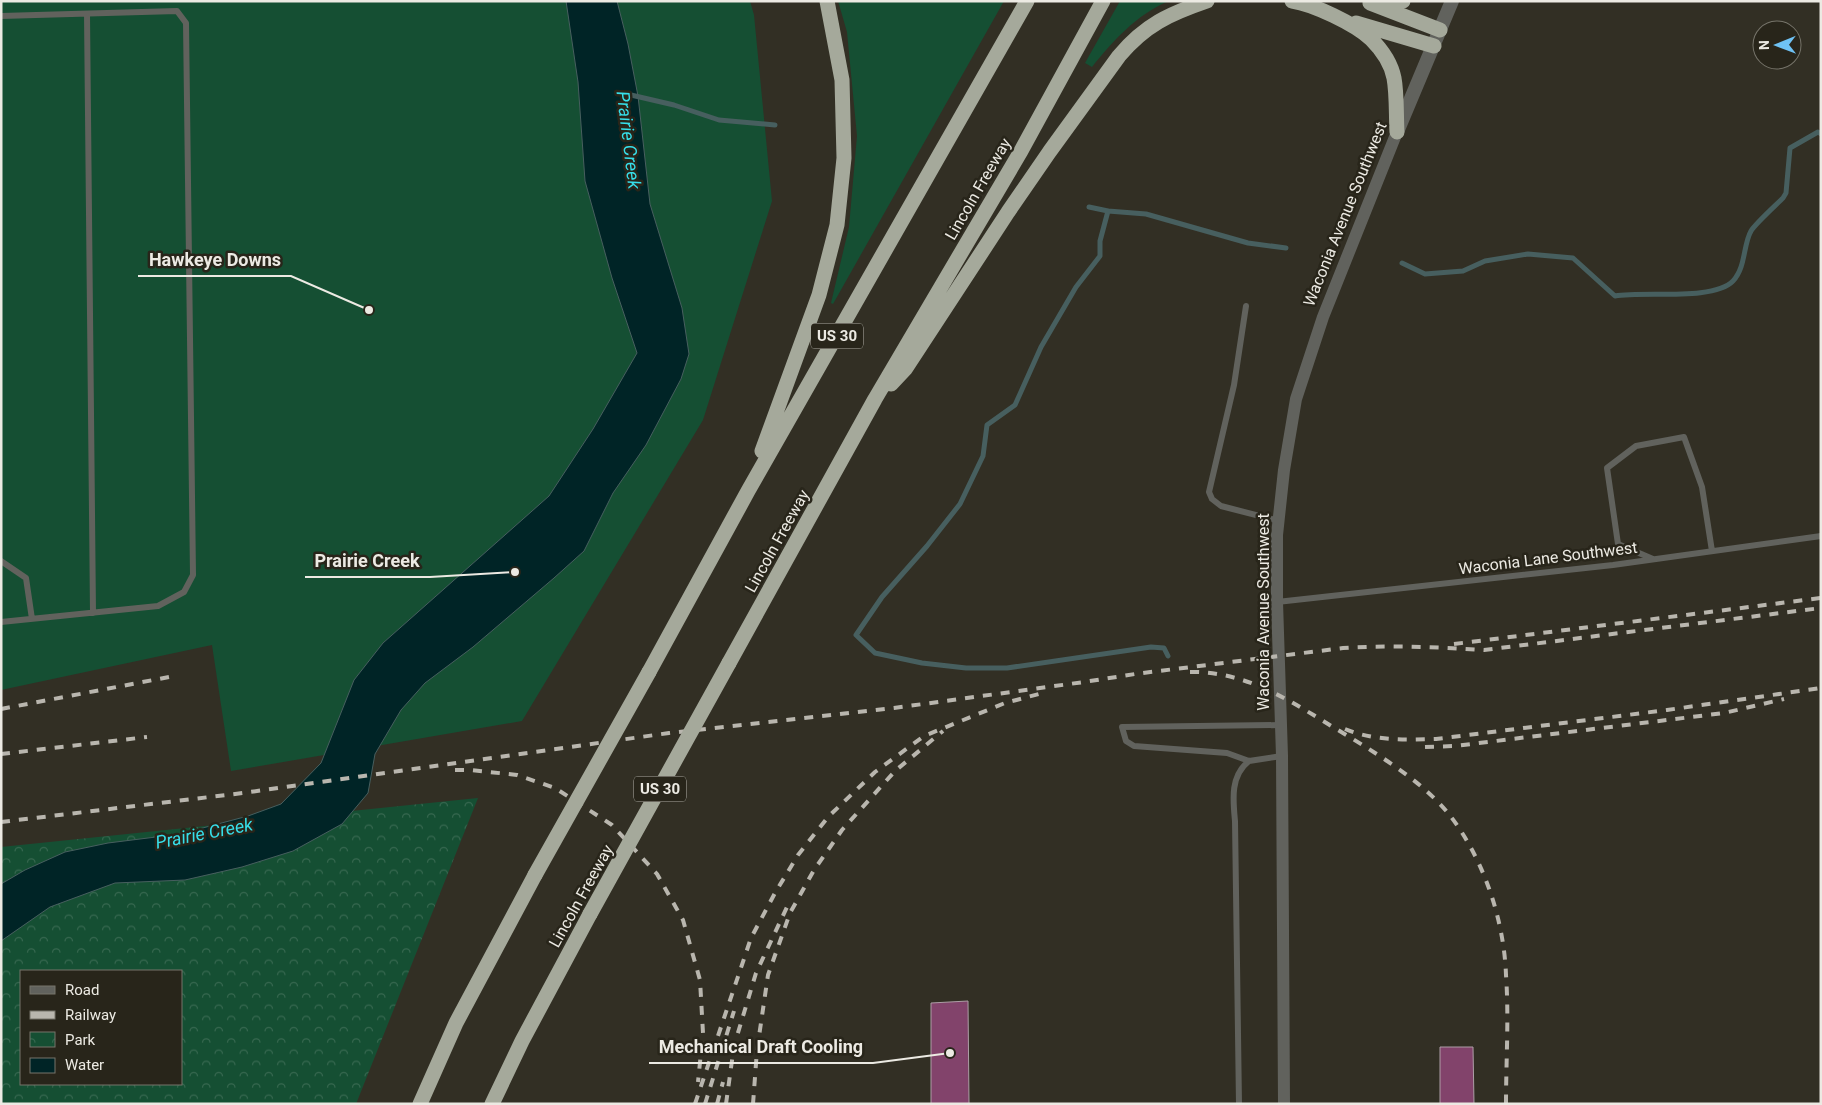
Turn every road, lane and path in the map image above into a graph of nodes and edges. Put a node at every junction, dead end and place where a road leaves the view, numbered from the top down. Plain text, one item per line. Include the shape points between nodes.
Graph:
1 (827, 1) edge
2 (1027, 1) edge
3 (1103, 1) edge
4 (1207, 1) edge
5 (1292, 1) edge
6 (1403, 1) edge
7 (1452, 1) edge
8 (1368, 2) edge
9 (87, 14) junction
10 (1, 16) edge
11 (1338, 18) junction
12 (1440, 30) junction
13 (1434, 46) junction
14 (1397, 132) junction
15 (1246, 306) dead end
16 (875, 399) junction
17 (748, 491) junction
18 (1279, 521) junction
19 (1821, 536) edge
20 (1712, 551) junction
21 (1654, 560) junction
22 (1, 561) edge
23 (1277, 602) junction
24 (93, 613) junction
25 (32, 619) junction
26 (1, 622) edge
27 (1280, 726) junction
28 (1282, 756) junction
29 (1249, 761) junction
30 (420, 1104) edge
31 (492, 1104) edge
32 (1239, 1104) edge
33 (1284, 1104) edge

1 - 17 highway via 842,80 844,158 836,225 819,295
2 - 17 highway, US 30
3 - 16 highway, Lincoln Freeway / US 30 via 1021,151
4 - 16 highway via 1160,20 1131,42 1119,56 1008,212 906,368
5 - 11 highway
6 - 8 highway
7 - 12 street, Waconia Avenue Southwest
8 - 12 highway
9 - 10 lane
9 - 24 lane
9 - 24 lane via 177,11 186,22 193,575 184,592 158,606
11 - 13 highway
11 - 14 highway via 1370,38 1389,64 1394,79
12 - 13 street, Waconia Avenue Southwest
13 - 14 street, Waconia Avenue Southwest
14 - 18 street, Waconia Avenue Southwest via 1322,317 1296,399
15 - 18 lane via 1234,385 1209,492 1212,500 1221,506
16 - 31 highway, Lincoln Freeway / US 30, bridge via 590,914
17 - 30 highway, US 30, bridge via 535,875 456,1023
18 - 23 street, Waconia Avenue Southwest
19 - 20 lane, Waconia Lane Southwest
20 - 21 lane, Waconia Lane Southwest
20 - 21 lane via 1702,487 1684,437 1636,446 1606,468 1618,544
21 - 23 lane, Waconia Lane Southwest
22 - 25 lane via 26,578
23 - 27 street, Waconia Avenue Southwest
24 - 25 lane
25 - 26 lane
27 - 28 street, Waconia Avenue Southwest
27 - 29 lane via 1122,727 1126,742 1134,746 1226,753
28 - 29 lane
28 - 33 street, Waconia Avenue Southwest
29 - 32 lane via 1242,767 1233,791

